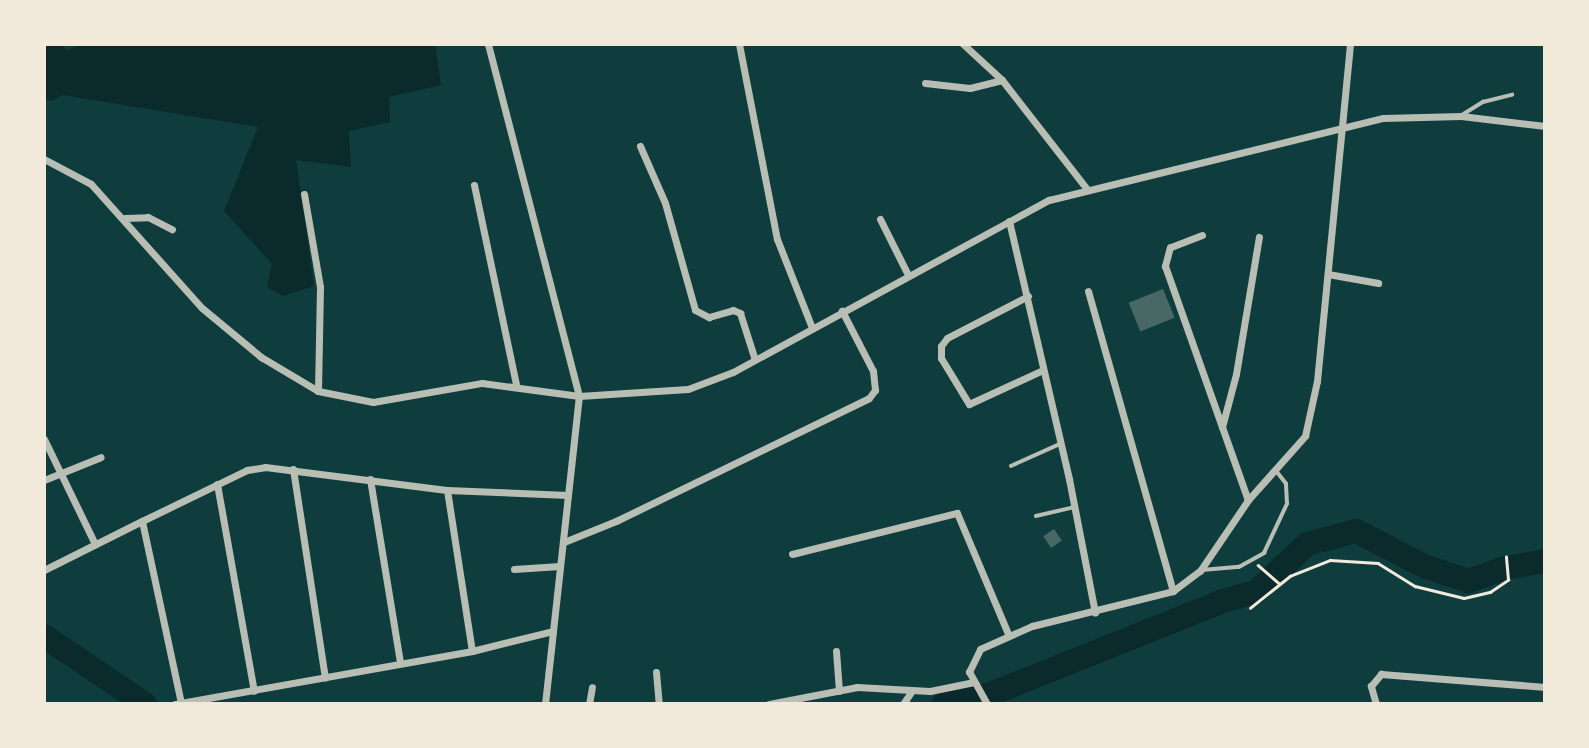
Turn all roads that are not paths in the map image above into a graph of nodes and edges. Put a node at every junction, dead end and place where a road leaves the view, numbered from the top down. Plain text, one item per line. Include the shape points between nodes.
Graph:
1 (488, 44) edge
2 (739, 44) edge
3 (963, 44) edge
4 (1350, 44) edge
5 (1002, 80) junction
6 (925, 83) dead end
7 (1512, 95) dead end
8 (1461, 116) junction
9 (1345, 125) junction
10 (1545, 126) edge
11 (640, 146) dead end
12 (44, 159) edge
13 (474, 185) dead end
14 (1087, 189) junction
15 (304, 194) dead end
16 (125, 218) junction
17 (880, 219) dead end
18 (1009, 221) junction
19 (172, 229) dead end
20 (1202, 235) dead end
21 (1259, 237) dead end
22 (907, 273) junction
23 (1328, 274) junction
24 (1378, 283) dead end
25 (1088, 291) dead end
26 (1028, 296) junction
27 (842, 311) junction
28 (812, 328) junction
29 (755, 360) junction
30 (1043, 370) junction
31 (516, 384) junction
32 (318, 391) junction
33 (579, 396) junction
34 (1222, 427) junction
35 (44, 439) edge
36 (1062, 443) junction
37 (101, 457) dead end
38 (1011, 466) dead end
39 (293, 469) junction
40 (1276, 470) junction
41 (63, 472) junction
42 (369, 479) junction
43 (44, 480) edge
44 (217, 484) junction
45 (447, 490) junction
46 (568, 495) junction
47 (1248, 500) junction
48 (1074, 507) junction
49 (1037, 516) dead end
50 (142, 521) junction
51 (564, 542) junction
52 (95, 544) junction
53 (792, 554) dead end
54 (560, 566) junction
55 (514, 569) dead end
56 (44, 570) edge
57 (1200, 571) junction
58 (1173, 591) junction
59 (1095, 613) junction
60 (553, 631) junction
61 (1008, 634) junction
62 (472, 651) junction
63 (836, 651) dead end
64 (400, 663) junction
65 (656, 672) dead end
66 (325, 678) junction
67 (976, 684) junction
68 (592, 687) dead end
69 (1545, 687) edge
70 (254, 691) junction
71 (839, 691) junction
72 (911, 692) junction
73 (200, 702) edge
74 (178, 704) edge
75 (545, 704) edge
76 (589, 704) edge
77 (659, 704) edge
78 (769, 704) edge
79 (903, 704) edge
80 (987, 704) edge
81 (1376, 704) edge

1 - 33 street
2 - 28 street via 776,239
3 - 5 street
4 - 9 street
5 - 6 street via 970,89
5 - 14 street
7 - 8 lane via 1483,102
8 - 9 street via 1383,118
8 - 10 street
9 - 14 street
9 - 23 street
11 - 29 street via 665,203 695,310 709,317 733,310 740,313
12 - 16 street via 73,171
13 - 31 street
14 - 18 street via 1049,200
15 - 32 street via 320,287
16 - 19 street via 148,217
16 - 32 street via 225,329
17 - 22 street
18 - 22 street
18 - 26 street
20 - 34 street via 1175,243 1165,266
21 - 34 street via 1234,386
22 - 27 street
23 - 24 street
23 - 40 street via 1307,428 1301,443
25 - 58 street
26 - 30 street
26 - 30 street via 947,338 941,358 969,404
27 - 28 street
27 - 51 street via 873,371 875,390 869,398
28 - 29 street
29 - 33 street via 688,389
30 - 36 street
31 - 32 street via 482,383 373,402
31 - 33 street
33 - 46 street
34 - 47 street
35 - 41 street
36 - 38 lane
36 - 48 street
37 - 41 street
39 - 42 street
39 - 44 street via 256,468
39 - 66 street
40 - 47 street
40 - 57 lane via 1286,484 1287,504 1264,553 1239,566
41 - 43 street
41 - 52 street
42 - 45 street
42 - 64 street
44 - 50 street
44 - 70 street
45 - 46 street
45 - 62 street
46 - 51 street
47 - 57 street
48 - 49 lane
48 - 59 street
50 - 52 street
50 - 74 street
51 - 54 street
52 - 56 street
53 - 61 street via 957,513
54 - 55 street
54 - 60 street
57 - 58 street
58 - 59 street
59 - 61 street
60 - 62 street
60 - 75 street
61 - 67 street via 973,657 969,672
62 - 64 street
63 - 71 street
64 - 66 street
65 - 77 street
66 - 70 street
67 - 72 street
67 - 80 street
68 - 76 street
69 - 81 street via 1381,674 1371,686
70 - 73 street
71 - 72 street
71 - 78 street
72 - 79 street
73 - 74 street

